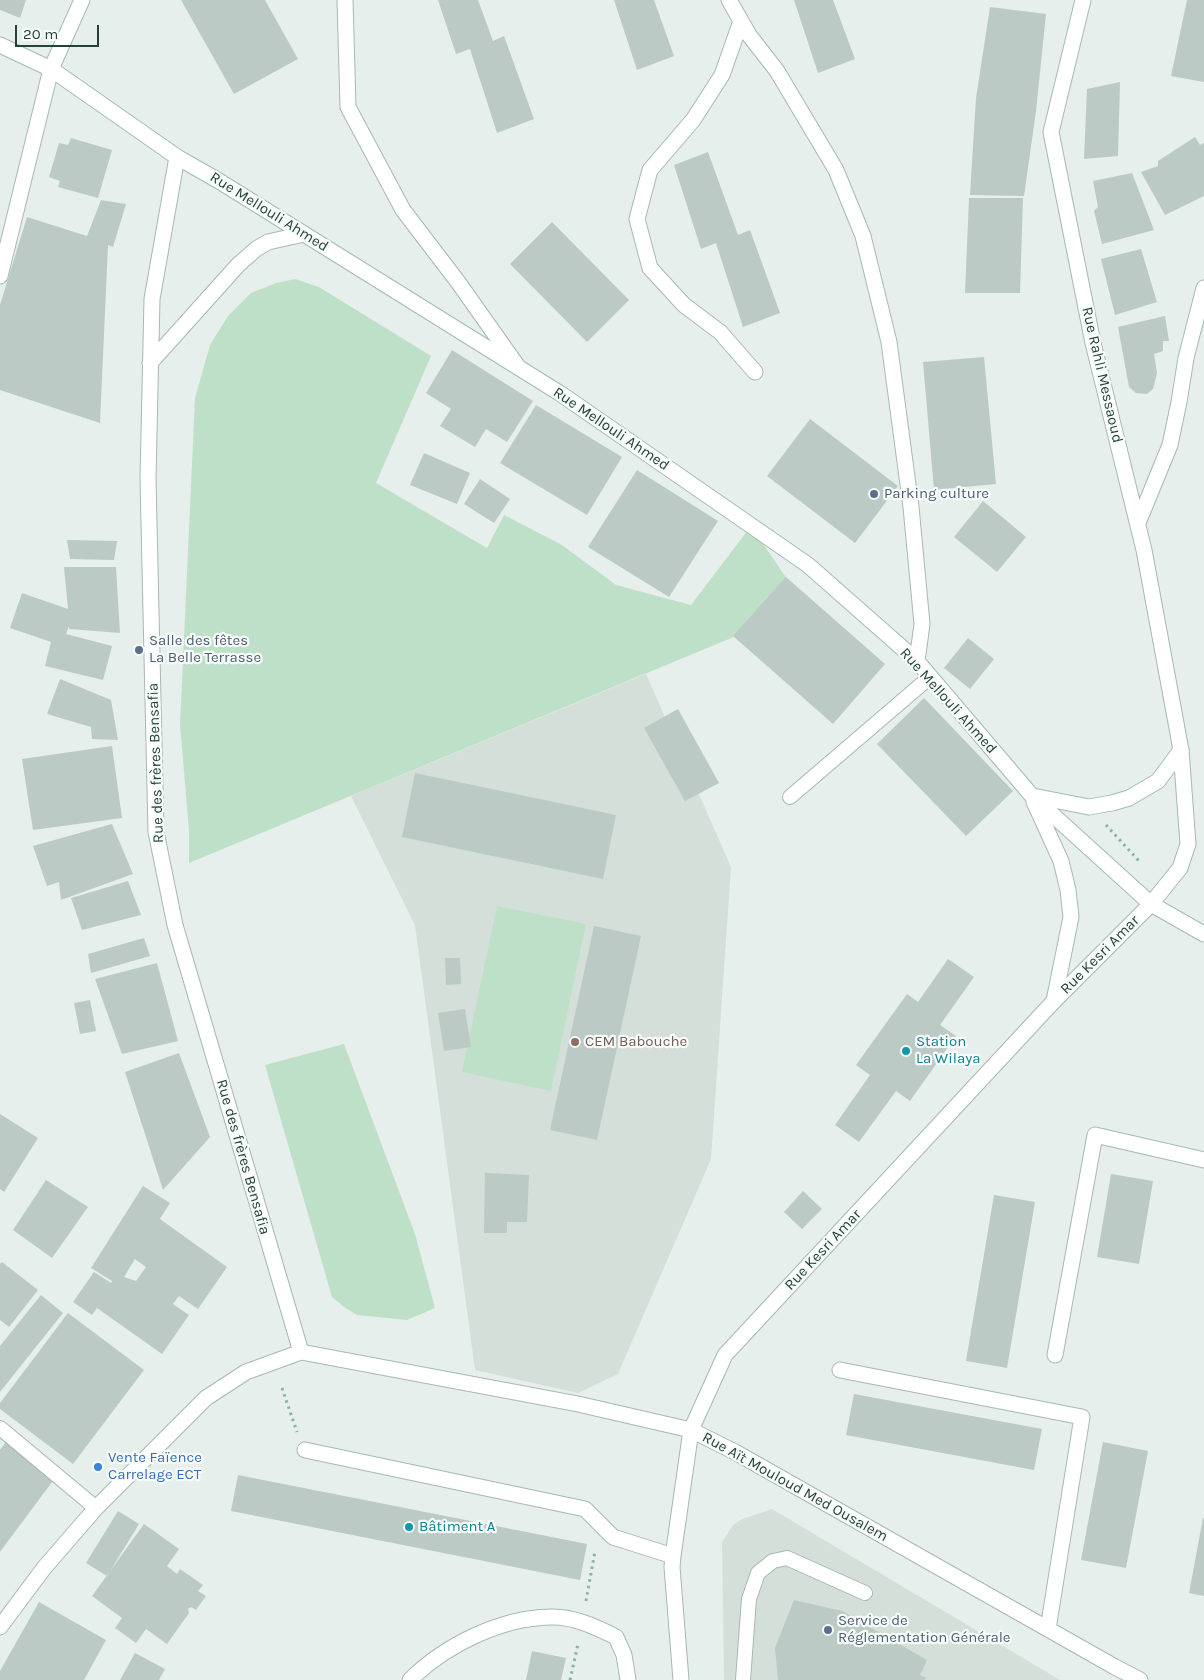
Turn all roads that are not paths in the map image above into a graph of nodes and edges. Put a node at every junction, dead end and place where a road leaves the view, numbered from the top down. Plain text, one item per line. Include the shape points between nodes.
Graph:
1 (73, 0) edge
2 (82, 0) edge
3 (345, 0) edge
4 (729, 0) edge
5 (1084, 0) edge
6 (73, 20) junction
7 (741, 22) junction
8 (0, 44) edge
9 (51, 69) junction
10 (176, 157) junction
11 (304, 234) junction
12 (0, 276) edge
13 (1204, 288) edge
14 (150, 363) junction
15 (519, 368) junction
16 (756, 372) dead end
17 (1138, 523) junction
18 (917, 661) junction
19 (930, 677) junction
20 (1181, 750) junction
21 (1032, 796) junction
22 (790, 797) dead end
23 (1151, 904) junction
24 (1204, 934) edge
25 (1054, 1001) junction
26 (1204, 1160) edge
27 (301, 1352) junction
28 (1055, 1355) dead end
29 (840, 1370) dead end
30 (0, 1428) edge
31 (691, 1430) junction
32 (305, 1450) dead end
33 (96, 1508) junction
34 (673, 1556) junction
35 (865, 1593) dead end
36 (0, 1627) edge
37 (1048, 1629) junction
38 (410, 1680) edge
39 (628, 1680) edge
40 (681, 1680) edge
41 (743, 1680) edge
42 (1140, 1680) edge

1 - 6 street
2 - 6 street
3 - 15 street via 348,107 403,210
4 - 7 street
5 - 17 street, Rue Rahli Messaoud via 1051,132 1092,343
6 - 9 street
7 - 16 street via 722,75 693,120 650,170 636,219 650,268 684,305 720,332
7 - 18 street via 777,71 836,170 863,236 889,342 911,507 922,624
8 - 9 street, Rue Mellouli Ahmed
9 - 10 street, Rue Mellouli Ahmed
9 - 12 street
10 - 11 street, Rue Mellouli Ahmed
10 - 14 street, Rue des frères Bensafia via 152,298
11 - 14 street via 268,242 256,249
11 - 15 street, Rue Mellouli Ahmed
13 - 17 street via 1186,358 1170,445
14 - 27 street, Rue des frères Bensafia via 148,480 156,832 175,925
15 - 18 street, Rue Mellouli Ahmed via 808,566
17 - 20 street, Rue Rahli Messaoud
18 - 19 street, Rue Mellouli Ahmed
19 - 21 street, Rue Mellouli Ahmed
19 - 22 lane
20 - 21 street via 1158,781 1129,798 1089,807
20 - 23 street, Rue Kesri Amar via 1188,844 1180,868
21 - 23 street, Rue Mellouli Ahmed
21 - 25 street via 1061,861 1071,917
23 - 24 street, Rue Mellouli Ahmed
23 - 25 street, Rue Kesri Amar
25 - 31 street, Rue Kesri Amar via 725,1356
26 - 28 street via 1095,1135
27 - 31 street, Rue Aït Mouloud Med Ousalem via 578,1404
27 - 33 street via 246,1372 206,1398
29 - 37 street via 1082,1417
30 - 33 lane
31 - 34 street, Rue Kesri Amar
31 - 37 street, Rue Aït Mouloud Med Ousalem
32 - 34 street via 585,1509 614,1537
33 - 36 street via 44,1568
34 - 40 street, Rue Kesri Amar
35 - 41 lane via 787,1558 773,1561 758,1573 749,1599
37 - 42 street, Rue Aït Mouloud Med Ousalem
38 - 39 street via 456,1644 502,1626 551,1617 582,1623 616,1637 624,1655

